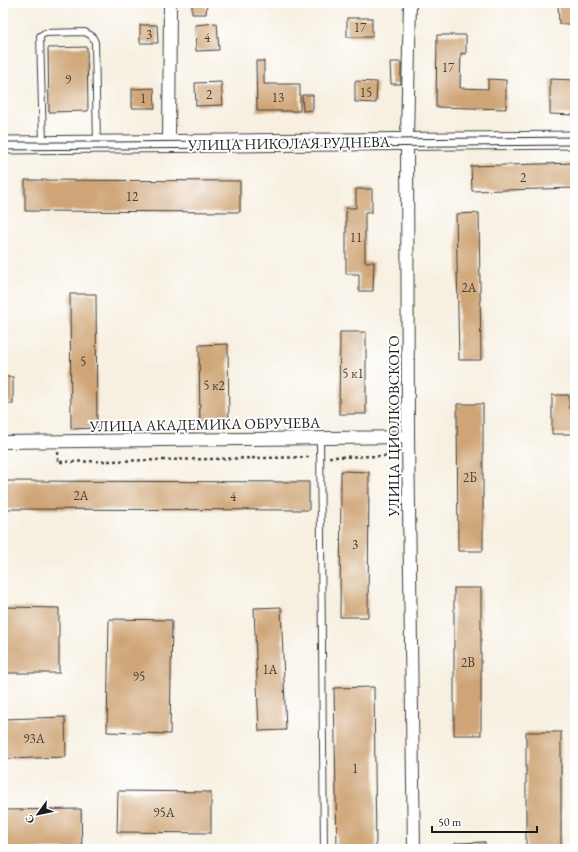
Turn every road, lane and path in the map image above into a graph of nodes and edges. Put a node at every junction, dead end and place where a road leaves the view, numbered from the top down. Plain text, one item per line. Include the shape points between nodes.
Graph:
1 (170, 3) edge
2 (410, 3) edge
3 (96, 119) dead end
4 (97, 126) junction
5 (575, 140) edge
6 (407, 142) junction
7 (169, 144) junction
8 (3, 145) edge
9 (43, 145) junction
10 (97, 145) junction
11 (408, 437) junction
12 (320, 438) junction
13 (3, 442) edge
14 (324, 849) edge
15 (414, 849) edge

1 - 7 street
2 - 6 street, УЛИЦА ЦИОЛКОВСКОГО
3 - 4 lane
4 - 9 lane via 94,38 86,32 42,34 40,38
4 - 10 lane
5 - 6 street, УЛИЦА НИКОЛАЯ РУДНЕВА
6 - 7 street, УЛИЦА НИКОЛАЯ РУДНЕВА
6 - 11 street, УЛИЦА ЦИОЛКОВСКОГО
7 - 10 street, УЛИЦА НИКОЛАЯ РУДНЕВА
8 - 9 street, УЛИЦА НИКОЛАЯ РУДНЕВА
9 - 10 street, УЛИЦА НИКОЛАЯ РУДНЕВА
11 - 12 street, УЛИЦА АКАДЕМИКА ОБРУЧЕВА
11 - 15 street, УЛИЦА ЦИОЛКОВСКОГО
12 - 13 street, УЛИЦА АКАДЕМИКА ОБРУЧЕВА
12 - 14 lane

